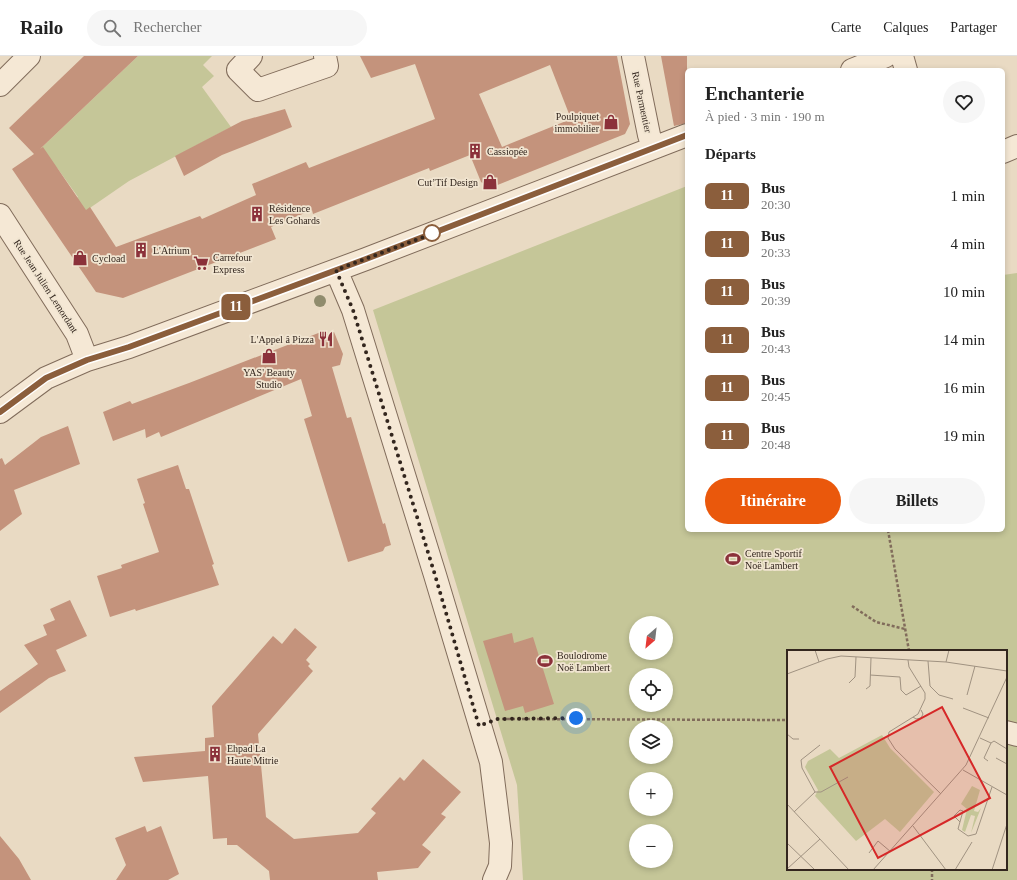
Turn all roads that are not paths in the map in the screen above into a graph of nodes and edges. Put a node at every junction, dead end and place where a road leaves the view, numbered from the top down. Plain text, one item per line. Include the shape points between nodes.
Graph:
1 (29, 56) edge
2 (251, 56) edge
3 (325, 56) edge
4 (633, 56) edge
5 (886, 56) edge
6 (902, 56) edge
7 (857, 68) edge
8 (905, 68) edge
9 (0, 85) edge
10 (685, 136) edge
11 (1017, 146) edge
12 (653, 148) junction
13 (1005, 151) edge
14 (0, 215) edge
15 (336, 270) junction
16 (87, 360) junction
17 (0, 412) edge
18 (1007, 732) edge
19 (1017, 735) edge
20 (494, 880) edge

1 - 9 street
2 - 3 street via 238,70 258,90 327,66
4 - 12 street, Rue Parmentier via 647,130
5 - 7 street
6 - 8 street
10 - 12 street
11 - 13 street
12 - 15 street
14 - 16 street, Rue Jean Julien Lemordant via 77,334
15 - 16 street via 129,347
15 - 20 street via 353,310 435,575 493,775 501,843 500,866
16 - 17 street via 46,378
18 - 19 street

